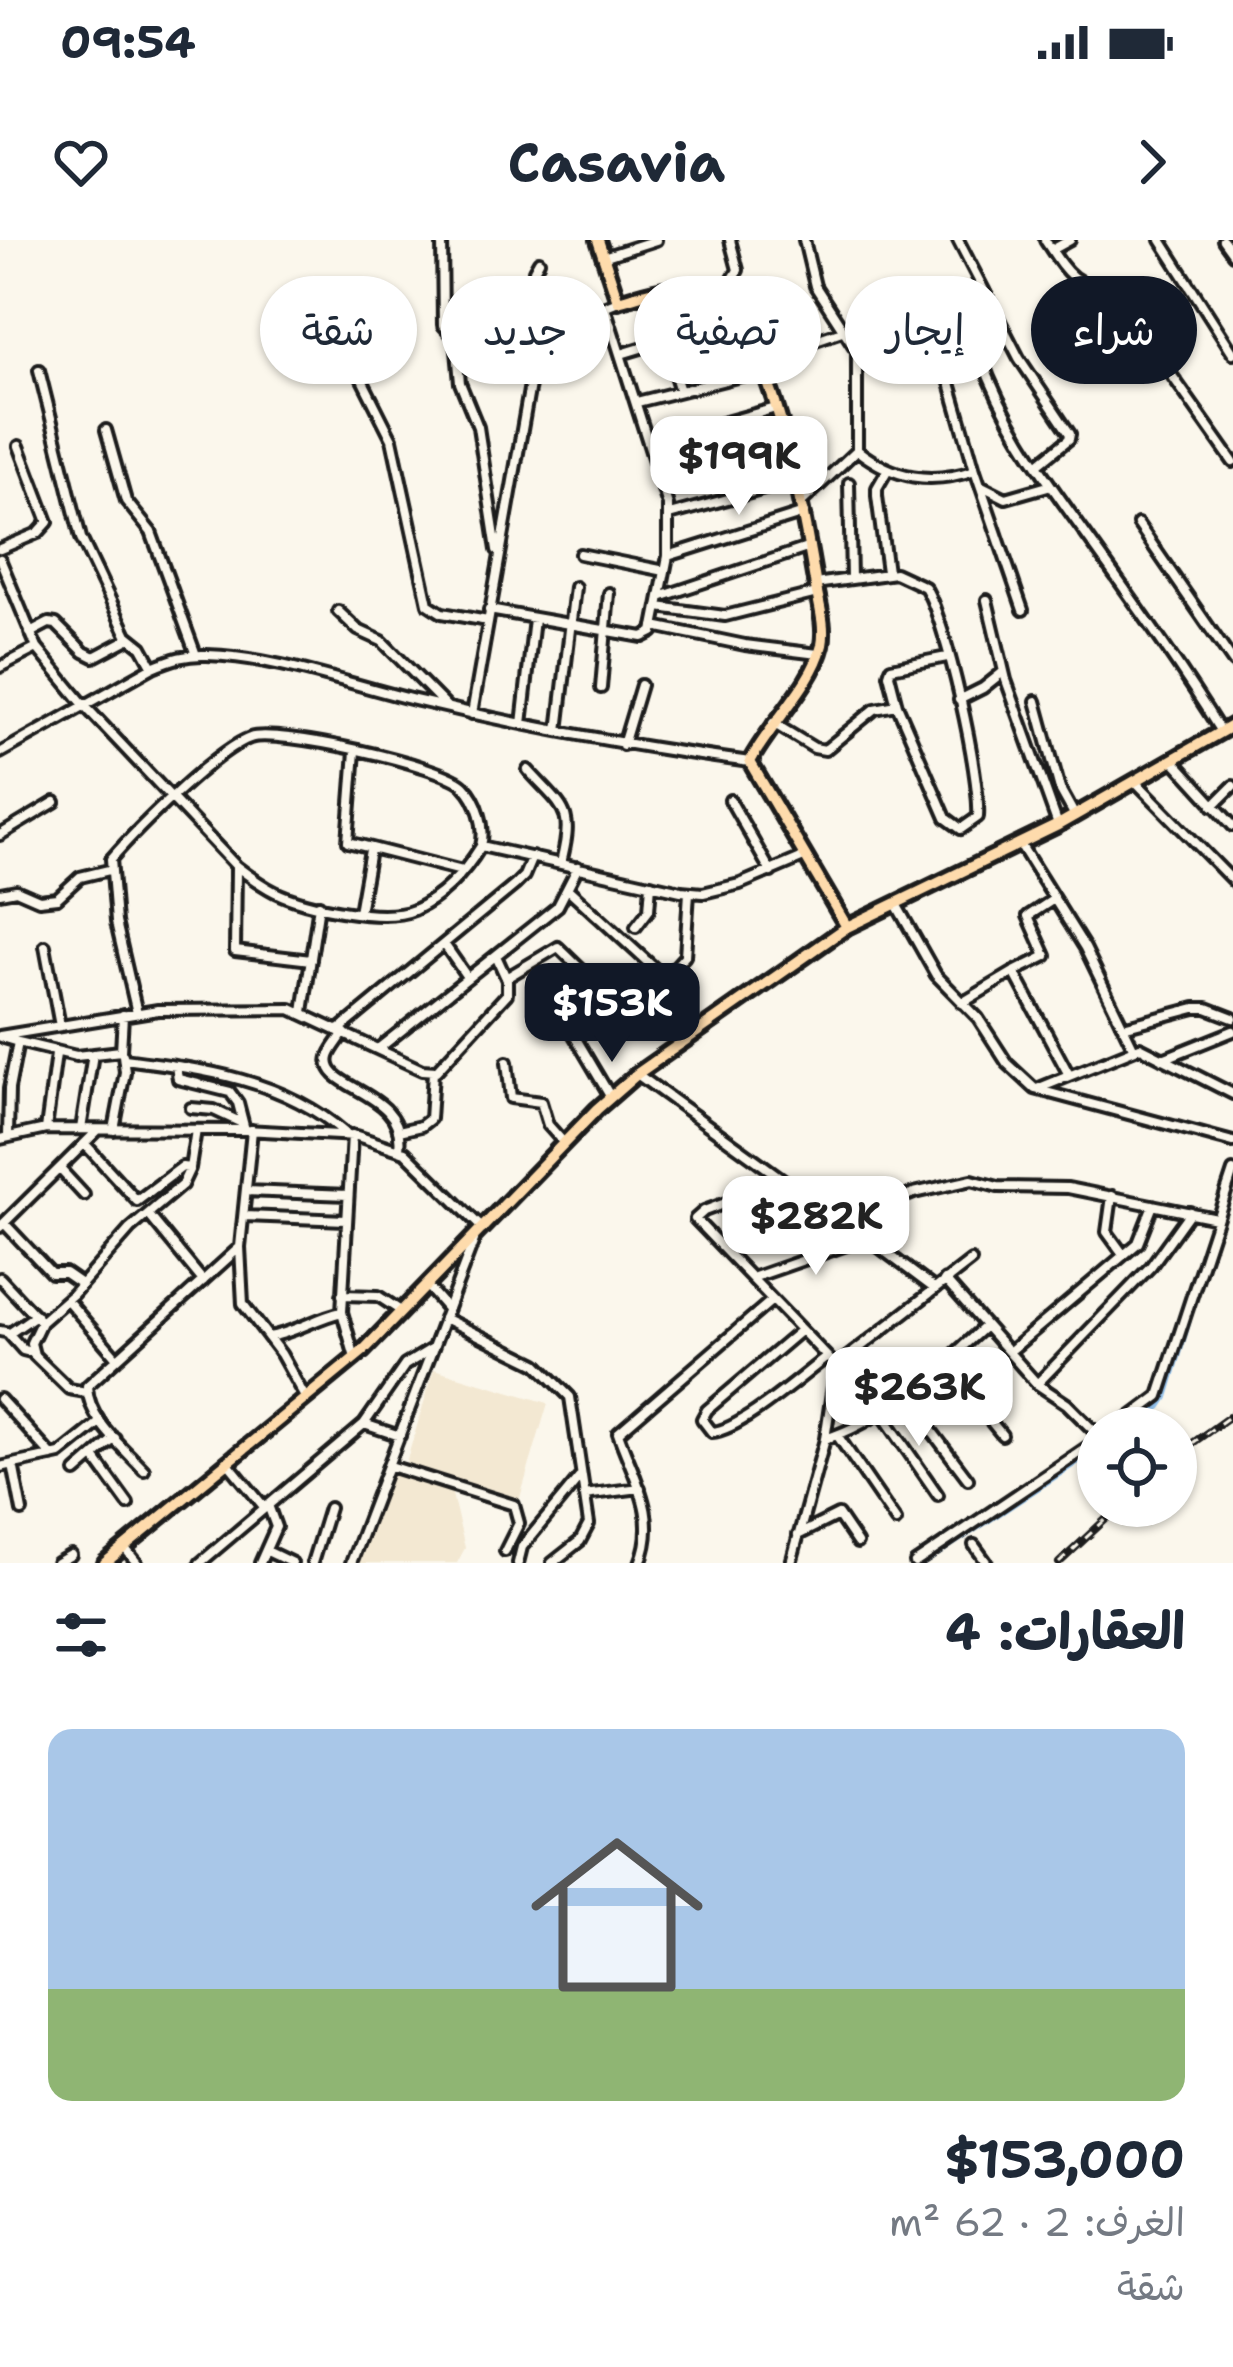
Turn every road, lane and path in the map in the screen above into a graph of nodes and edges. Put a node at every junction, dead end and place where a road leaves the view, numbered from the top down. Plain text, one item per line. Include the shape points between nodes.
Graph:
1 (442, 240) edge
2 (598, 240) edge
3 (656, 240) edge
4 (730, 240) edge
5 (804, 240) edge
6 (958, 240) edge
7 (1045, 240) edge
8 (1070, 240) edge
9 (1161, 240) edge
10 (1223, 240) edge
11 (1052, 250) junction
12 (1233, 254) edge
13 (603, 257) junction
14 (539, 261) dead end
15 (535, 276) edge
16 (735, 276) edge
17 (634, 298) edge
18 (611, 304) junction
19 (844, 330) junction
20 (1008, 338) joint
21 (821, 340) edge
22 (1233, 353) edge
23 (621, 354) junction
24 (39, 370) dead end
25 (364, 384) edge
26 (530, 384) edge
27 (702, 384) edge
28 (766, 384) edge
29 (950, 384) edge
30 (991, 384) edge
31 (680, 391) junction
32 (637, 401) junction
33 (776, 408) junction
34 (106, 430) dead end
35 (650, 443) junction
36 (787, 443) junction
37 (19, 446) dead end
38 (857, 450) junction
39 (1233, 463) edge
40 (1037, 465) junction
41 (888, 469) junction
42 (975, 470) junction
43 (661, 479) junction
44 (797, 480) junction
45 (849, 483) dead end
46 (982, 486) junction
47 (1048, 486) junction
48 (803, 507) junction
49 (669, 515) junction
50 (1138, 524) dead end
51 (810, 547) junction
52 (0, 549) edge
53 (580, 554) dead end
54 (668, 556) junction
55 (499, 557) junction
56 (0, 559) edge
57 (665, 571) junction
58 (887, 572) junction
59 (851, 578) junction
60 (575, 587) dead end
61 (816, 589) junction
62 (609, 593) dead end
63 (987, 600) dead end
64 (659, 602) junction
65 (338, 610) dead end
66 (1024, 610) dead end
67 (488, 615) junction
68 (534, 619) junction
69 (572, 625) junction
70 (655, 626) junction
71 (608, 631) junction
72 (30, 633) junction
73 (130, 638) junction
74 (38, 648) junction
75 (196, 655) junction
76 (819, 655) junction
77 (947, 656) junction
78 (1233, 662) edge
79 (0, 667) edge
80 (153, 667) junction
81 (1004, 671) junction
82 (641, 685) dead end
83 (601, 688) dead end
84 (959, 700) junction
85 (1036, 701) dead end
86 (84, 705) junction
87 (897, 705) junction
88 (447, 708) junction
89 (472, 714) junction
90 (772, 723) junction
91 (522, 724) junction
92 (1227, 729) edge
93 (558, 731) junction
94 (623, 745) junction
95 (356, 751) junction
96 (0, 753) edge
97 (1172, 760) junction
98 (750, 762) junction
99 (528, 770) dead end
100 (1136, 782) junction
101 (1233, 786) edge
102 (174, 798) junction
103 (730, 800) dead end
104 (55, 802) dead end
105 (1213, 807) junction
106 (1075, 816) junction
107 (1058, 825) junction
108 (1233, 826) edge
109 (0, 835) edge
110 (1020, 844) junction
111 (481, 846) junction
112 (370, 850) junction
113 (806, 856) junction
114 (532, 857) junction
115 (561, 863) junction
116 (236, 866) junction
117 (578, 867) junction
118 (109, 870) junction
119 (464, 872) junction
120 (771, 872) junction
121 (1233, 881) edge
122 (651, 884) junction
123 (569, 890) junction
124 (689, 892) junction
125 (0, 893) edge
126 (1055, 898) junction
127 (319, 904) junction
128 (896, 904) junction
129 (359, 912) junction
130 (636, 927) dead end
131 (847, 927) junction
132 (444, 943) junction
133 (45, 946) dead end
134 (496, 956) junction
135 (311, 960) junction
136 (1014, 972) junction
137 (467, 977) junction
138 (506, 978) junction
139 (591, 979) junction
140 (962, 1003) junction
141 (303, 1012) junction
142 (137, 1013) junction
143 (123, 1015) junction
144 (1233, 1018) edge
145 (630, 1024) dead end
146 (60, 1027) junction
147 (1123, 1027) junction
148 (341, 1031) junction
149 (1233, 1031) edge
150 (0, 1036) edge
151 (19, 1042) junction
152 (1133, 1047) junction
153 (378, 1050) junction
154 (56, 1054) junction
155 (93, 1054) junction
156 (123, 1055) junction
157 (1163, 1059) junction
158 (507, 1062) dead end
159 (176, 1066) junction
160 (433, 1072) junction
161 (1067, 1073) junction
162 (638, 1074) junction
163 (1035, 1089) junction
164 (1233, 1094) edge
165 (610, 1096) junction
166 (191, 1108) dead end
167 (247, 1128) junction
168 (46, 1129) junction
169 (81, 1129) junction
170 (97, 1130) junction
171 (115, 1130) junction
172 (196, 1130) junction
173 (399, 1131) junction
174 (349, 1134) junction
175 (4, 1138) edge
176 (1233, 1142) edge
177 (85, 1144) junction
178 (565, 1144) junction
179 (398, 1148) junction
180 (190, 1168) junction
181 (60, 1169) junction
182 (1233, 1171) edge
183 (785, 1181) junction
184 (247, 1191) junction
185 (84, 1195) dead end
186 (348, 1195) junction
187 (1112, 1196) junction
188 (1153, 1205) junction
189 (0, 1210) edge
190 (1190, 1212) junction
191 (148, 1214) junction
192 (245, 1216) junction
193 (852, 1217) junction
194 (1216, 1219) junction
195 (346, 1220) junction
196 (4, 1223) edge
197 (479, 1234) junction
198 (867, 1238) junction
199 (240, 1246) junction
200 (1123, 1254) junction
201 (971, 1261) dead end
202 (0, 1278) edge
203 (752, 1278) junction
204 (945, 1280) junction
205 (202, 1281) junction
206 (81, 1284) junction
207 (428, 1286) junction
208 (935, 1288) junction
209 (342, 1295) junction
210 (67, 1300) junction
211 (771, 1301) junction
212 (401, 1311) junction
213 (342, 1312) junction
214 (446, 1314) junction
215 (39, 1318) junction
216 (984, 1327) junction
217 (800, 1330) junction
218 (4, 1332) edge
219 (268, 1337) junction
220 (433, 1348) junction
221 (31, 1352) junction
222 (1009, 1352) junction
223 (116, 1357) junction
224 (827, 1357) junction
225 (355, 1358) junction
226 (944, 1364) junction
227 (836, 1366) junction
228 (1037, 1384) junction
229 (86, 1392) junction
230 (903, 1394) junction
231 (0, 1399) edge
232 (305, 1399) junction
233 (1144, 1407) edge
234 (880, 1411) junction
235 (1077, 1415) edge
236 (100, 1422) junction
237 (364, 1424) junction
238 (837, 1435) junction
239 (1002, 1435) dead end
240 (400, 1436) junction
241 (115, 1438) junction
242 (825, 1439) junction
243 (1077, 1451) edge
244 (52, 1457) junction
245 (94, 1457) junction
246 (227, 1462) junction
247 (13, 1464) junction
248 (390, 1466) junction
249 (0, 1467) edge
250 (144, 1470) dead end
251 (76, 1472) dead end
252 (580, 1477) junction
253 (968, 1479) dead end
254 (640, 1487) junction
255 (584, 1495) junction
256 (938, 1495) dead end
257 (128, 1504) dead end
258 (267, 1507) junction
259 (329, 1508) dead end
260 (22, 1511) dead end
261 (896, 1521) dead end
262 (796, 1536) junction
263 (857, 1543) dead end
264 (974, 1545) dead end
265 (124, 1547) junction
266 (267, 1551) junction
267 (505, 1551) dead end
268 (71, 1555) dead end
269 (57, 1563) edge
270 (105, 1563) edge
271 (137, 1563) edge
272 (200, 1563) edge
273 (260, 1563) edge
274 (292, 1563) edge
275 (312, 1563) edge
276 (351, 1563) edge
277 (518, 1563) edge
278 (552, 1563) edge
279 (640, 1563) edge
280 (791, 1563) edge
281 (915, 1563) edge
282 (987, 1563) edge

1 - 55 street via 443,325 456,339 460,383 478,427
2 - 13 main road
3 - 13 street
4 - 16 street
5 - 19 street via 815,286
6 - 20 street
7 - 11 street
8 - 11 street
9 - 22 street
10 - 12 street
11 - 39 street via 1091,290 1111,290
13 - 18 main road
14 - 15 street
17 - 18 main road
18 - 23 street
19 - 21 street
19 - 38 street via 859,361
20 - 40 street via 1070,436
23 - 31 street via 664,341
23 - 32 street
24 - 73 street via 75,520
25 - 67 street via 392,440 428,604 442,613
26 - 55 street
27 - 31 street
28 - 33 main road
29 - 42 street
30 - 40 street
31 - 32 street
32 - 35 street
33 - 35 street
33 - 36 main road
34 - 75 street via 126,501 151,532
35 - 43 street
36 - 43 street
36 - 44 main road
37 - 52 street via 48,522
38 - 41 street
38 - 48 street
40 - 47 street
41 - 42 street via 919,481
41 - 58 street via 877,496
42 - 46 street
43 - 49 street
44 - 48 main road
44 - 49 street
45 - 59 street
46 - 47 street via 1006,498
46 - 66 street
47 - 92 street
48 - 51 main road
48 - 54 street
49 - 54 street
50 - 78 street
51 - 61 main road
51 - 64 street
53 - 57 street
54 - 57 street
55 - 67 street
56 - 72 street
57 - 64 street
58 - 59 street
58 - 77 street via 926,587
59 - 61 street
60 - 69 street
61 - 64 street via 725,616
61 - 76 main road
62 - 71 street
63 - 81 street
64 - 70 street
65 - 88 street via 382,641
67 - 68 street
67 - 89 street
68 - 69 street
68 - 91 street
69 - 71 street
69 - 93 street
70 - 71 street via 647,637
70 - 76 street
71 - 83 street
72 - 73 street via 53,623 94,657
72 - 74 street
73 - 80 street
74 - 79 street
74 - 86 street
75 - 80 street
75 - 88 street via 254,660
76 - 90 main road
77 - 84 street
77 - 87 street via 891,668
80 - 86 street
81 - 84 street
81 - 107 street
82 - 94 street
84 - 87 street via 979,811 961,829 946,818
85 - 106 street
86 - 96 street
86 - 102 street
87 - 90 street via 875,710 825,750
88 - 89 street
89 - 91 street
90 - 98 main road
91 - 93 street
92 - 97 main road
93 - 94 street
94 - 98 street
95 - 102 street via 257,735
95 - 111 street via 452,776 473,799
95 - 112 street via 346,837
97 - 100 main road
97 - 105 street
98 - 113 main road
99 - 115 street via 568,815
100 - 106 main road
100 - 121 street
101 - 105 street
102 - 116 street
102 - 118 street via 115,854
103 - 120 street
104 - 109 street
105 - 108 street
106 - 107 main road
107 - 110 main road
110 - 126 street
110 - 128 main road
111 - 114 street
111 - 119 street
112 - 119 street
112 - 129 street
113 - 120 street
113 - 131 main road
114 - 115 street
114 - 132 street via 524,876
115 - 117 street
116 - 127 street via 279,895
116 - 135 street via 235,951
117 - 122 street
117 - 123 street
118 - 125 street via 80,877 46,900
118 - 142 street
119 - 129 street via 412,911
120 - 124 street
122 - 124 street
122 - 130 street via 649,910
123 - 124 street via 665,979 685,956
123 - 134 street
126 - 136 street via 1028,916 1047,954
126 - 147 street
127 - 129 street
127 - 135 street
128 - 131 main road
128 - 140 street via 936,975
131 - 162 main road
132 - 137 street
132 - 148 street
133 - 146 street
134 - 137 street
134 - 138 street
135 - 141 street
136 - 140 street
136 - 161 street
137 - 153 street
138 - 139 street via 561,947
138 - 160 street via 501,1002
139 - 145 street
139 - 165 street via 560,1010
140 - 163 street
141 - 142 street
141 - 148 street
142 - 143 street
143 - 146 street
143 - 156 street
144 - 147 street via 1195,1008
146 - 150 street
147 - 152 street
148 - 153 street
148 - 173 street via 328,1066 384,1104
149 - 157 street
150 - 151 street
151 - 154 street
151 - 175 street
152 - 157 street
152 - 161 street
153 - 160 street
154 - 155 street
154 - 168 street
155 - 156 street
155 - 169 street
156 - 159 street
156 - 171 street
157 - 164 street
158 - 178 street via 511,1098 541,1102
159 - 167 street via 178,1079 230,1092
159 - 174 street via 273,1088
160 - 173 street via 430,1119
161 - 163 street
162 - 165 main road
162 - 183 street
163 - 176 street
165 - 178 main road
166 - 167 street
167 - 172 street
167 - 174 street
167 - 184 street
168 - 169 street
168 - 175 street
169 - 170 street
170 - 171 street
170 - 177 street
171 - 172 street
172 - 180 street
173 - 179 street
174 - 179 street
174 - 186 street
177 - 180 street via 137,1201
177 - 181 street
178 - 197 main road
179 - 197 street
180 - 191 street
181 - 185 street
181 - 196 street
182 - 194 street
183 - 193 street
183 - 203 street via 695,1216
184 - 186 street
184 - 192 street
186 - 195 street
187 - 188 street
187 - 193 street via 959,1181
187 - 200 street via 1107,1232
188 - 190 street
188 - 200 street via 1142,1238
189 - 196 street
190 - 194 street
190 - 228 street via 1141,1277
191 - 205 street
191 - 206 street
192 - 195 street
192 - 199 street
193 - 198 street
194 - 233 street via 1159,1396
195 - 209 street
196 - 206 street via 51,1273
197 - 207 main road
197 - 214 street
198 - 203 street
198 - 208 street
199 - 205 street
199 - 219 street via 243,1304
200 - 222 street
201 - 204 street
202 - 215 street
203 - 211 street
204 - 208 street
204 - 216 street
205 - 223 street
206 - 210 street
207 - 212 main road
207 - 214 street
208 - 227 street
209 - 212 street via 378,1296
209 - 213 street
210 - 215 street
210 - 223 street
211 - 217 street
211 - 254 street via 618,1433
212 - 225 main road
213 - 219 street
213 - 225 street
214 - 220 street
214 - 252 street via 537,1364 570,1397
215 - 218 street
215 - 221 street
216 - 222 street
216 - 226 street
217 - 224 street
217 - 224 street via 707,1410 702,1419 712,1432
218 - 221 street
219 - 232 street
220 - 237 street via 405,1365
220 - 240 street
221 - 229 street via 69,1389
222 - 228 street
223 - 229 street
224 - 227 street
225 - 232 main road
226 - 230 street
226 - 239 street
227 - 242 street
228 - 235 street
229 - 236 street
230 - 234 street
230 - 253 street
231 - 244 street
232 - 246 main road
234 - 238 street
234 - 256 street
236 - 241 street
236 - 244 street
237 - 240 street
237 - 258 street
238 - 242 street
238 - 261 street
240 - 248 street
241 - 245 street
241 - 250 street
242 - 262 street
243 - 281 street
244 - 247 street
245 - 251 street
245 - 257 street
246 - 258 street
246 - 265 main road
247 - 249 street
247 - 260 street
248 - 267 street via 514,1505 519,1523
248 - 276 street
252 - 255 street
252 - 277 street via 522,1547
254 - 255 street
254 - 279 street via 649,1529
255 - 278 street via 586,1533
258 - 266 street via 276,1522
258 - 272 street
259 - 275 street
262 - 263 street via 838,1515
262 - 280 street
264 - 282 street
265 - 270 main road
265 - 271 street
266 - 273 street
266 - 274 street
268 - 269 street

